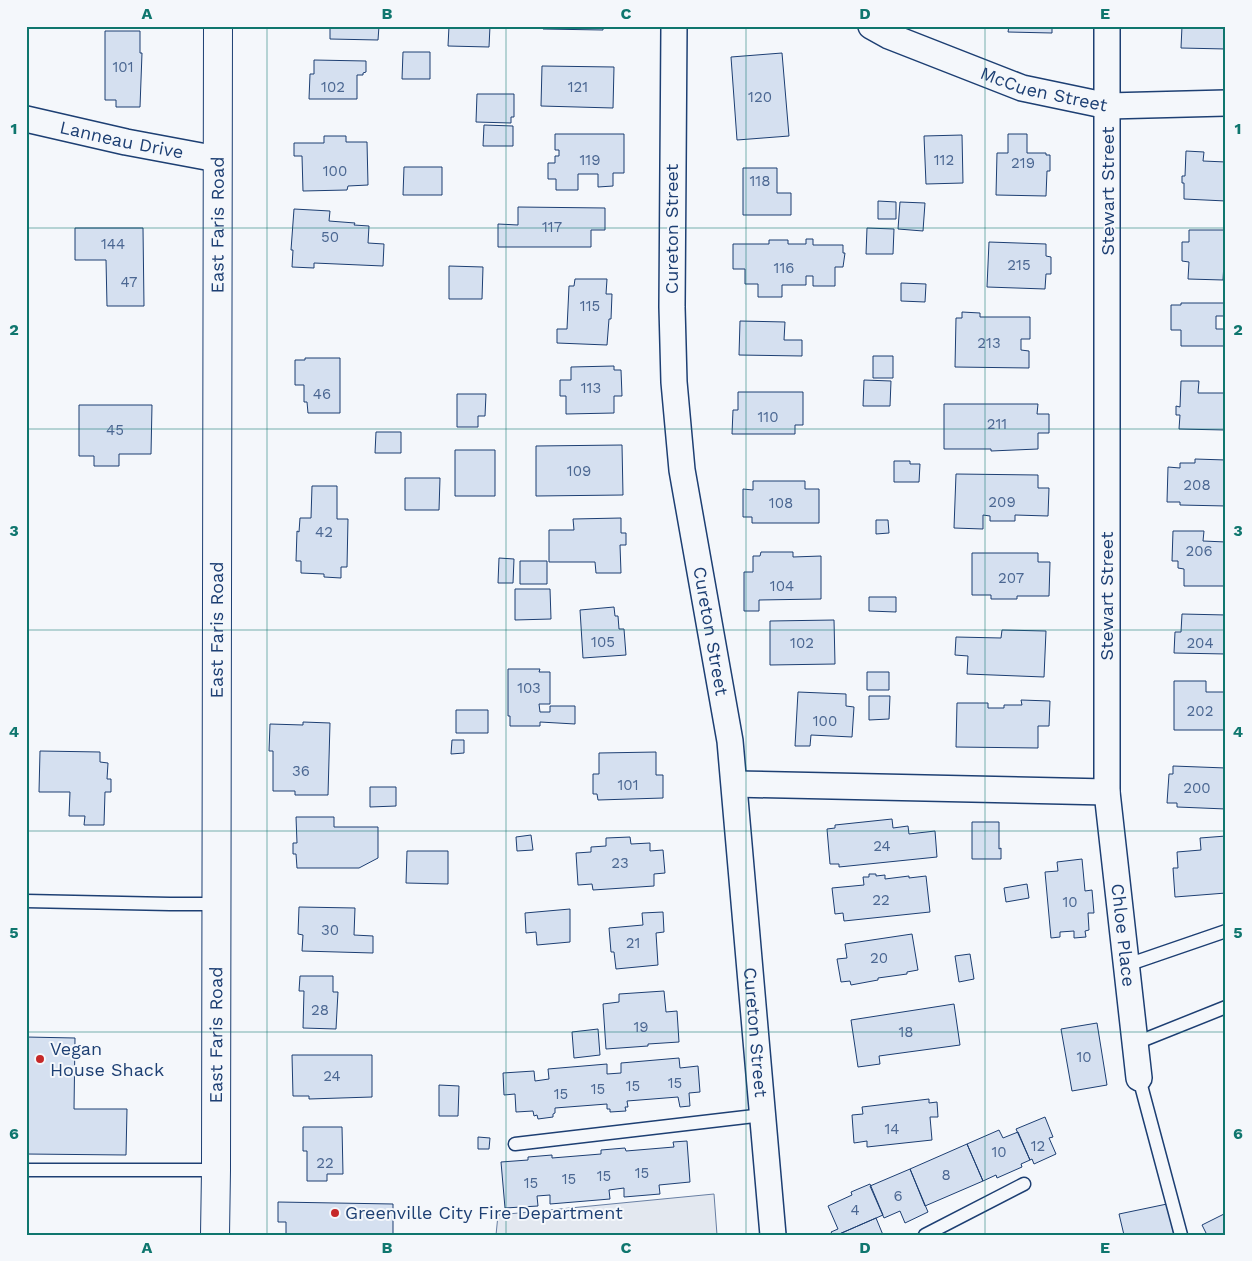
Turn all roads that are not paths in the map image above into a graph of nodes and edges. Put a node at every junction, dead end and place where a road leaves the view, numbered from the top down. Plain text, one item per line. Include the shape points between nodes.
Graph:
1 (218, 26) edge
2 (674, 26) edge
3 (871, 26) edge
4 (1107, 26) edge
5 (1226, 103) edge
6 (1108, 106) junction
7 (26, 119) edge
8 (217, 159) junction
9 (735, 784) junction
10 (1107, 792) junction
11 (26, 901) edge
12 (216, 904) junction
13 (1226, 931) edge
14 (1127, 965) junction
15 (1226, 1007) edge
16 (1136, 1043) junction
17 (1140, 1078) joint
18 (763, 1114) junction
19 (515, 1144) dead end
20 (26, 1170) edge
21 (216, 1170) junction
22 (1024, 1184) dead end
23 (215, 1235) edge
24 (773, 1235) edge
25 (925, 1235) edge
26 (1181, 1235) edge

1 - 8 main road, East Faris Road
2 - 9 street, Cureton Street via 674,382 682,470
3 - 6 street, McCuen Street via 1022,88
4 - 6 street, Stewart Street
5 - 6 street, McCuen Street
6 - 10 street, Stewart Street
7 - 8 street, Lanneau Drive
8 - 12 main road, East Faris Road
9 - 10 street
9 - 18 street, Cureton Street
10 - 14 street, Chloe Place
11 - 12 lane
12 - 21 main road, East Faris Road
13 - 14 lane
14 - 16 street, Chloe Place
15 - 16 lane
16 - 17 street, Chloe Place
17 - 26 lane
18 - 19 lane
18 - 24 street, Cureton Street
20 - 21 lane
21 - 23 main road, East Faris Road
22 - 25 lane

